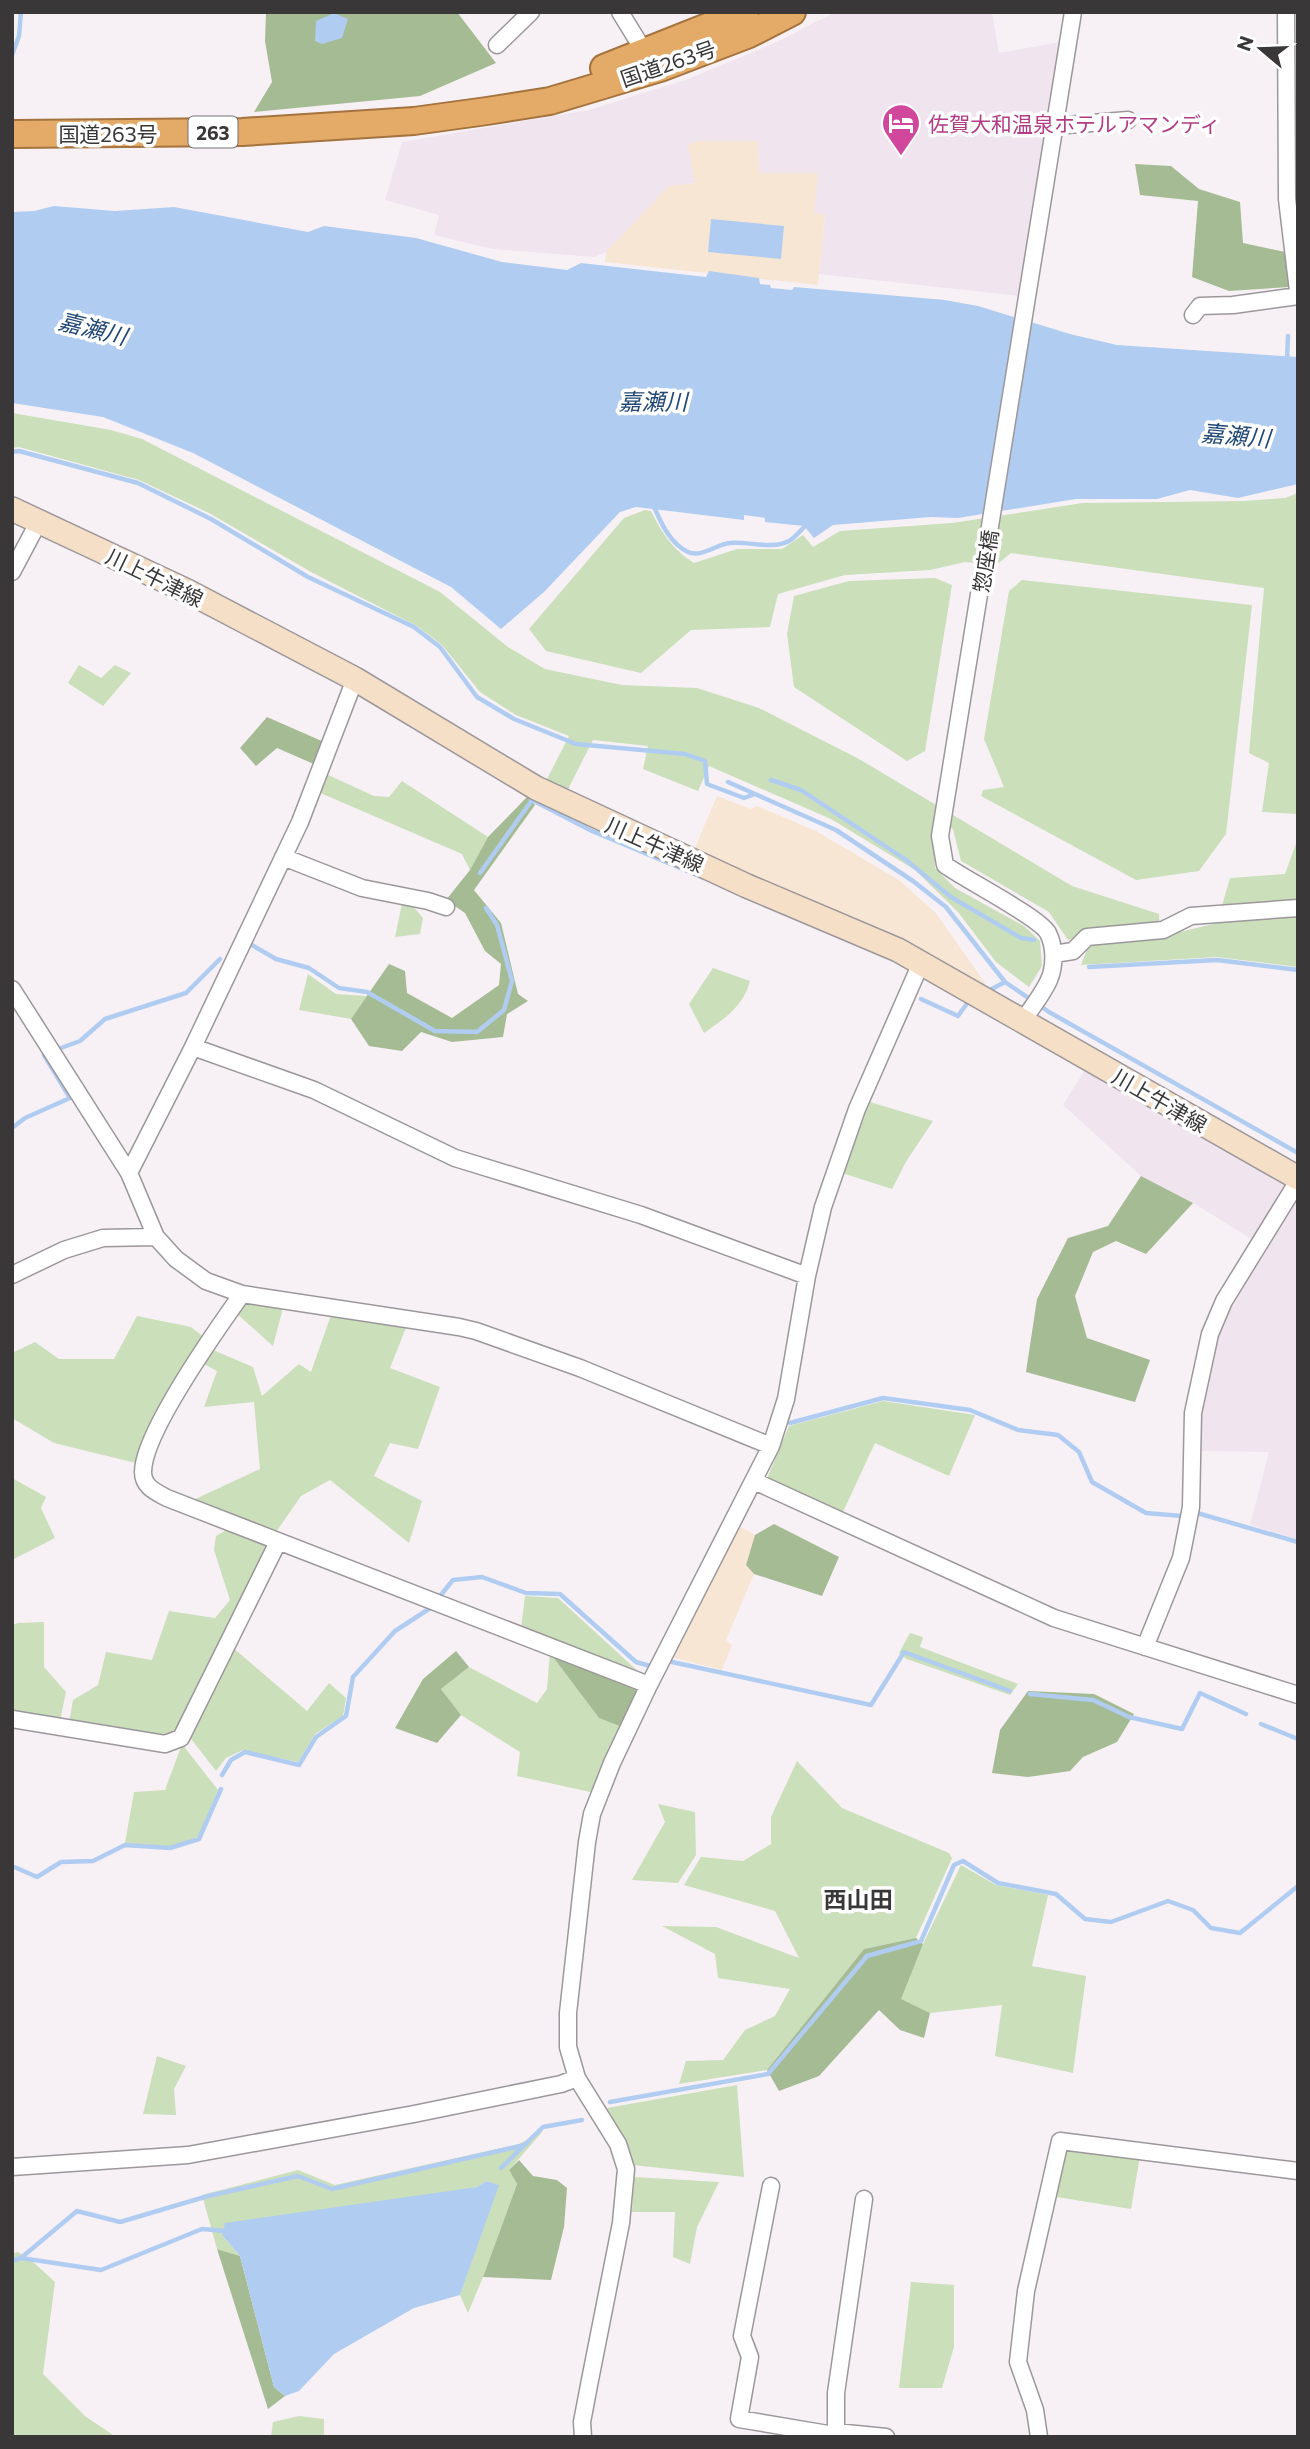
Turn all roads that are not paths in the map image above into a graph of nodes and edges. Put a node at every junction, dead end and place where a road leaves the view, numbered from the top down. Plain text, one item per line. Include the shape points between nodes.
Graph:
1 (531, 12) edge
2 (620, 12) edge
3 (745, 12) edge
4 (792, 12) edge
5 (1073, 12) edge
6 (1286, 12) edge
7 (498, 46) dead end
8 (641, 54) junction
9 (1128, 120) dead end
10 (414, 121) junction
11 (1055, 126) junction
12 (12, 134) edge
13 (1298, 293) edge
14 (1193, 315) dead end
15 (12, 509) edge
16 (39, 521) junction
17 (12, 572) edge
18 (355, 679) junction
19 (283, 857) junction
20 (446, 907) dead end
21 (1298, 908) edge
22 (1253, 912) junction
23 (1298, 919) edge
24 (1054, 954) junction
25 (921, 963) junction
26 (12, 989) edge
27 (1026, 1017) junction
28 (193, 1047) junction
29 (129, 1173) junction
30 (1298, 1179) edge
31 (156, 1237) junction
32 (12, 1275) edge
33 (807, 1276) junction
34 (242, 1294) junction
35 (771, 1446) junction
36 (754, 1481) junction
37 (278, 1542) junction
38 (1145, 1647) junction
39 (649, 1685) junction
40 (1298, 1695) edge
41 (12, 1719) edge
42 (577, 2078) junction
43 (12, 2167) edge
44 (1298, 2171) edge
45 (771, 2186) dead end
46 (864, 2199) dead end
47 (838, 2434) edge
48 (583, 2437) edge
49 (886, 2437) edge
50 (1040, 2437) edge

1 - 7 street
2 - 8 street
3 - 8 highway, 国道263号 / 263
4 - 10 highway, 国道263号 / 263 via 660,68 550,101
5 - 11 street, 惣座橋
6 - 13 street via 1287,198
8 - 10 highway, 国道263号 / 263 via 552,84
9 - 11 street
10 - 12 highway, 国道263号 / 263 via 242,132
11 - 24 street, 惣座橋 via 940,845 946,865 1048,932
13 - 14 street via 1200,306
15 - 16 main road, 川上牛津線
16 - 17 street
16 - 18 main road, 川上牛津線 via 187,591
18 - 19 street
18 - 25 main road, 川上牛津線 via 536,788
19 - 20 street via 362,888
19 - 28 street
21 - 22 street
22 - 23 street
22 - 24 street via 1191,916 1163,930 1087,937 1073,951
24 - 27 street via 1049,979
25 - 27 main road, 川上牛津線
25 - 33 street via 857,1109 823,1207
26 - 29 street
27 - 30 main road, 川上牛津線
28 - 29 street
28 - 33 street via 314,1090 454,1158 640,1215
29 - 31 street
30 - 38 street via 1224,1301 1210,1334 1193,1413 1191,1507 1181,1558
31 - 32 street via 103,1238 64,1250
31 - 34 street via 206,1281
33 - 35 street via 786,1399
34 - 35 street via 476,1331
34 - 37 street via 163,1416 143,1474 149,1488 167,1498
35 - 36 street
36 - 38 street via 1054,1618
36 - 39 street
37 - 39 street
37 - 41 street via 181,1738 164,1744
38 - 40 street
39 - 42 street via 592,1814 568,2013 568,2047
42 - 43 street via 414,2115 188,2155
42 - 48 street via 618,2144 626,2169 621,2223
44 - 50 street via 1060,2141 1026,2291 1018,2362
45 - 47 street via 743,2336 750,2357 739,2419
46 - 47 street via 836,2393
47 - 49 street

